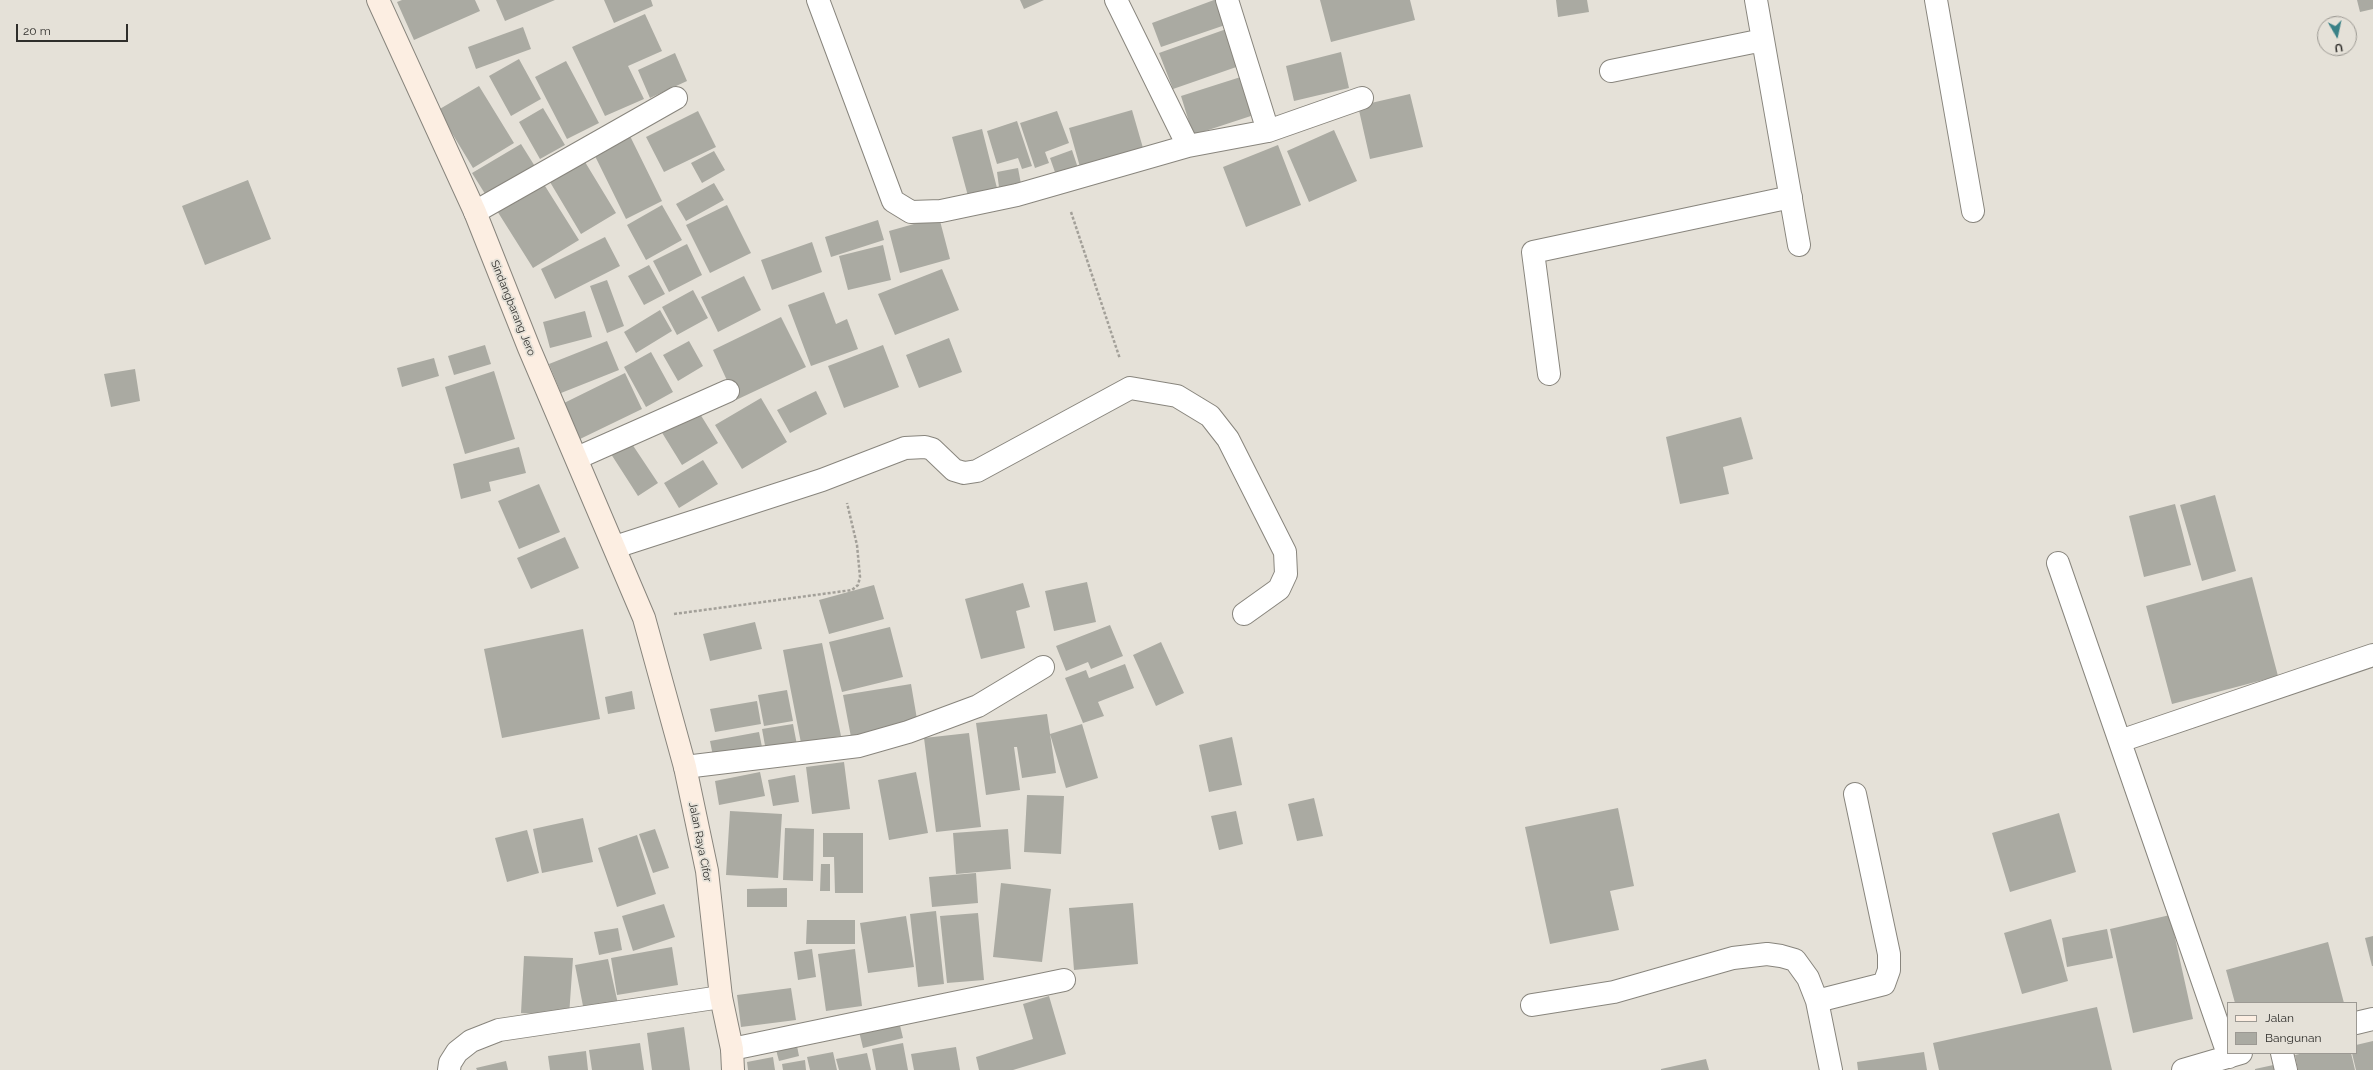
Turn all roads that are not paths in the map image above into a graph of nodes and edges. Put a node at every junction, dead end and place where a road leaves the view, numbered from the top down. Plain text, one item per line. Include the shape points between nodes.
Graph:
1 (378, 0) edge
2 (818, 0) edge
3 (1116, 0) edge
4 (1227, 0) edge
5 (1756, 0) edge
6 (1936, 0) edge
7 (1763, 40) junction
8 (1611, 71) dead end
9 (676, 98) dead end
10 (1362, 98) dead end
11 (1268, 131) junction
12 (1188, 146) junction
13 (1791, 197) junction
14 (1973, 211) dead end
15 (475, 212) junction
16 (1799, 245) dead end
17 (1549, 374) dead end
18 (728, 391) dead end
19 (577, 458) junction
20 (615, 547) junction
21 (2058, 563) dead end
22 (1244, 614) dead end
23 (644, 618) joint
24 (2373, 655) edge
25 (1043, 667) dead end
26 (2120, 741) junction
27 (685, 767) junction
28 (1855, 794) dead end
29 (1064, 980) dead end
30 (721, 997) junction
31 (1817, 1001) junction
32 (1532, 1005) dead end
33 (2373, 1019) edge
34 (2357, 1023) edge
35 (2227, 1033) edge
36 (2282, 1054) edge
37 (2235, 1055) edge
38 (733, 1060) edge
39 (449, 1070) edge
40 (1831, 1070) edge
41 (2183, 1070) edge
42 (2286, 1070) edge

1 - 15 street, Sindangbarang Jero
2 - 12 street via 893,201 911,212 941,210 1017,195
3 - 12 street
4 - 11 street
5 - 7 street
6 - 14 street
7 - 8 street
7 - 13 street
9 - 15 street
10 - 11 street
11 - 12 street
13 - 16 street
13 - 17 street via 1533,252
15 - 19 street, Sindangbarang Jero via 529,348
18 - 19 street
19 - 20 street, Sindangbarang Jero
20 - 22 street via 840,473 906,448 932,449 954,470 964,473 977,471 1130,388 1177,396 1210,416 1228,439 1278,538 1285,552 1286,574 1279,589
20 - 23 street, Sindangbarang Jero
21 - 26 street
23 - 27 street, Jalan Raya Cifor
24 - 26 street
25 - 27 street via 978,706 908,732 859,746
26 - 35 street
27 - 30 street, Jalan Raya Cifor via 706,871
28 - 31 street via 1889,954 1889,970 1884,984
29 - 38 street
30 - 38 street, Jalan Raya Cifor
30 - 39 street via 499,1030 471,1040 457,1052
31 - 32 street via 1808,978 1795,960 1767,954 1733,958 1614,992
31 - 40 street
33 - 34 street
36 - 42 street
37 - 41 street

